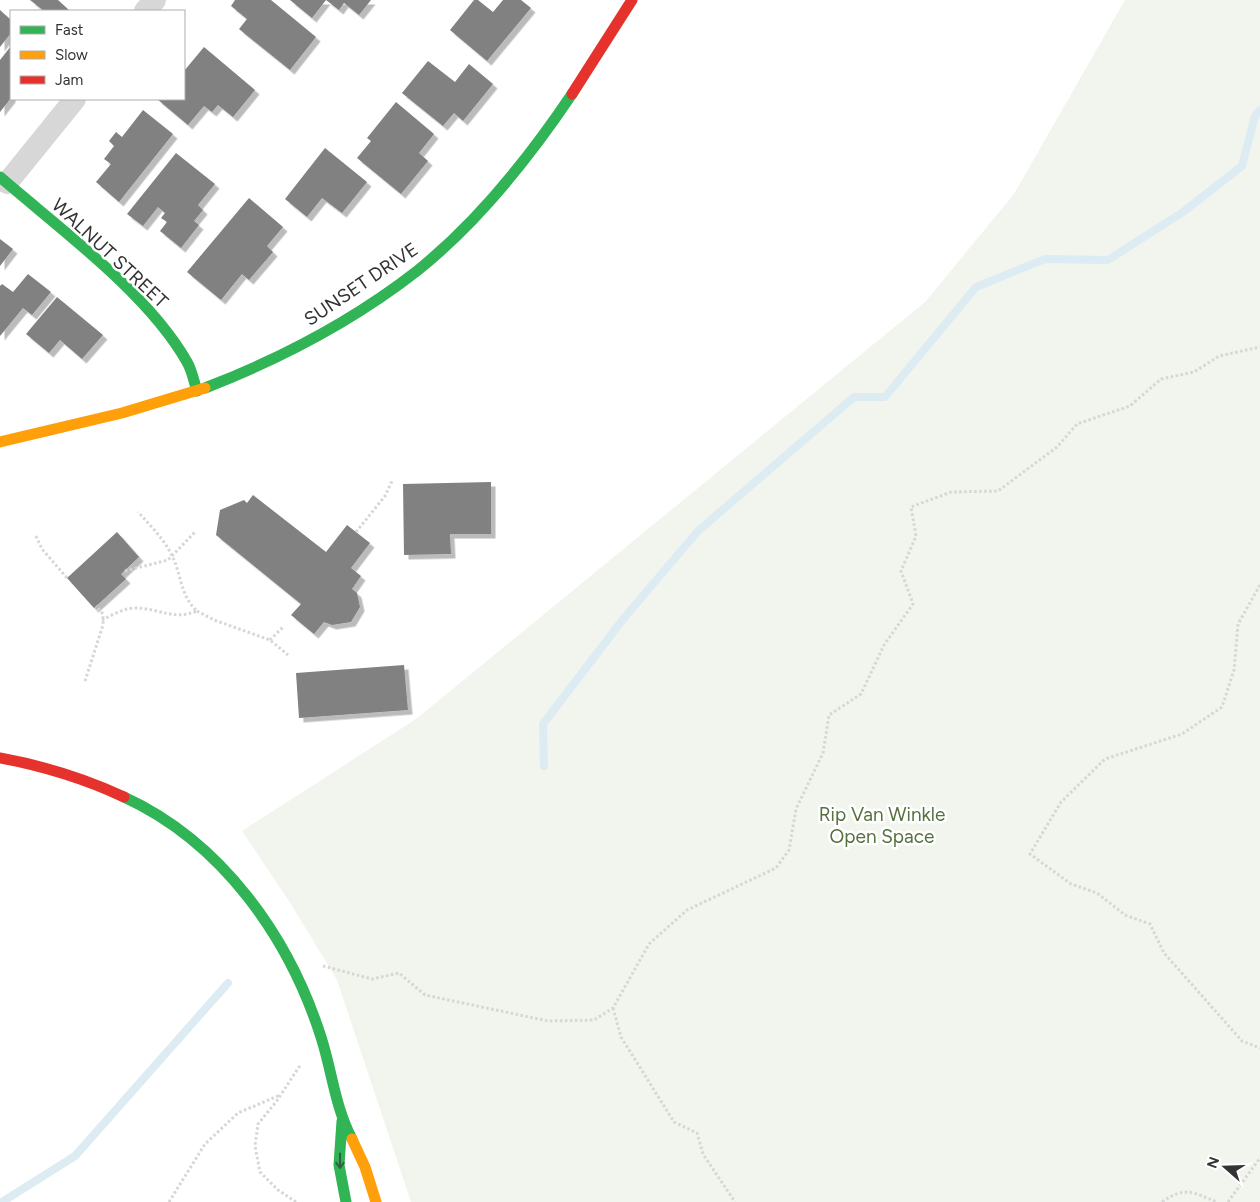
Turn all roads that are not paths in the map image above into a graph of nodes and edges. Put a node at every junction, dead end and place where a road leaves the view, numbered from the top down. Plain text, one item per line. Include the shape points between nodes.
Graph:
1 (155, 0) edge
2 (632, 0) edge
3 (147, 10) edge
4 (74, 100) edge
5 (4, 180) edge
6 (197, 391) junction
7 (0, 442) edge
8 (0, 758) edge
9 (342, 1119) junction
10 (346, 1202) edge
11 (376, 1202) edge

1 - 3 street
2 - 6 main road, SUNSET DRIVE via 604,46 522,163 438,253 355,314 322,333
4 - 5 street
5 - 6 main road, WALNUT STREET via 122,283 157,320 188,362
6 - 7 main road, SUNSET DRIVE via 143,408
8 - 9 main road via 71,774 132,800 204,850 257,907 288,957 321,1038
9 -> 10 main road via 339,1165
9 - 11 main road via 361,1158

